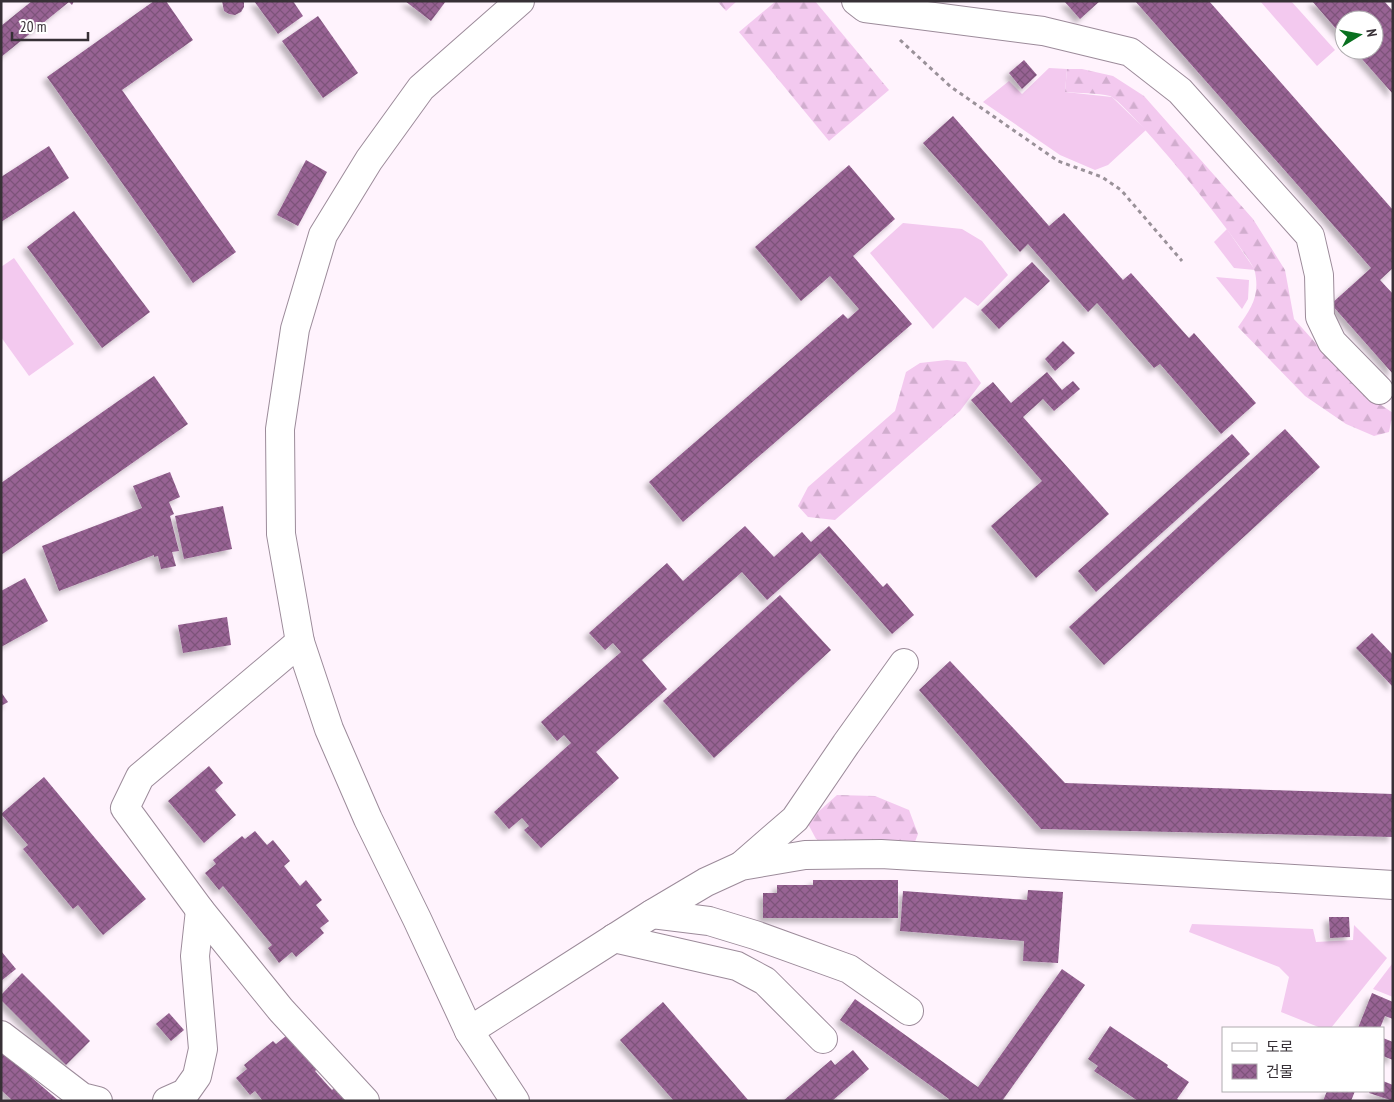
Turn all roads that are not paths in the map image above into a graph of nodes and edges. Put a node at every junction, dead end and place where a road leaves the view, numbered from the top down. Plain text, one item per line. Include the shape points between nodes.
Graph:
1 (520, 1) edge
2 (861, 4) edge
3 (1379, 390) dead end
4 (300, 642) junction
5 (904, 663) dead end
6 (741, 866) junction
7 (1393, 884) edge
8 (200, 910) junction
9 (652, 914) junction
10 (614, 938) junction
11 (909, 1011) dead end
12 (468, 1031) junction
13 (1, 1034) edge
14 (823, 1039) dead end
15 (98, 1101) edge
16 (167, 1101) edge
17 (365, 1101) edge
18 (515, 1101) edge

1 - 4 street via 421,88 369,160 323,235 295,329 280,429 281,534
2 - 3 street via 1043,31 1130,52 1180,90 1310,236 1319,275 1320,316 1324,325 1332,342
4 - 8 street via 140,777 125,808
4 - 12 street via 333,738
5 - 6 street via 795,819
6 - 7 street via 805,855 881,854
6 - 9 street via 706,882
8 - 16 street via 194,956 203,1049 197,1076 185,1093
8 - 17 street via 281,1010
9 - 10 street
9 - 11 street via 709,921 849,969
10 - 12 street
10 - 14 street via 737,966 764,981
12 - 18 street
13 - 15 street via 82,1097

